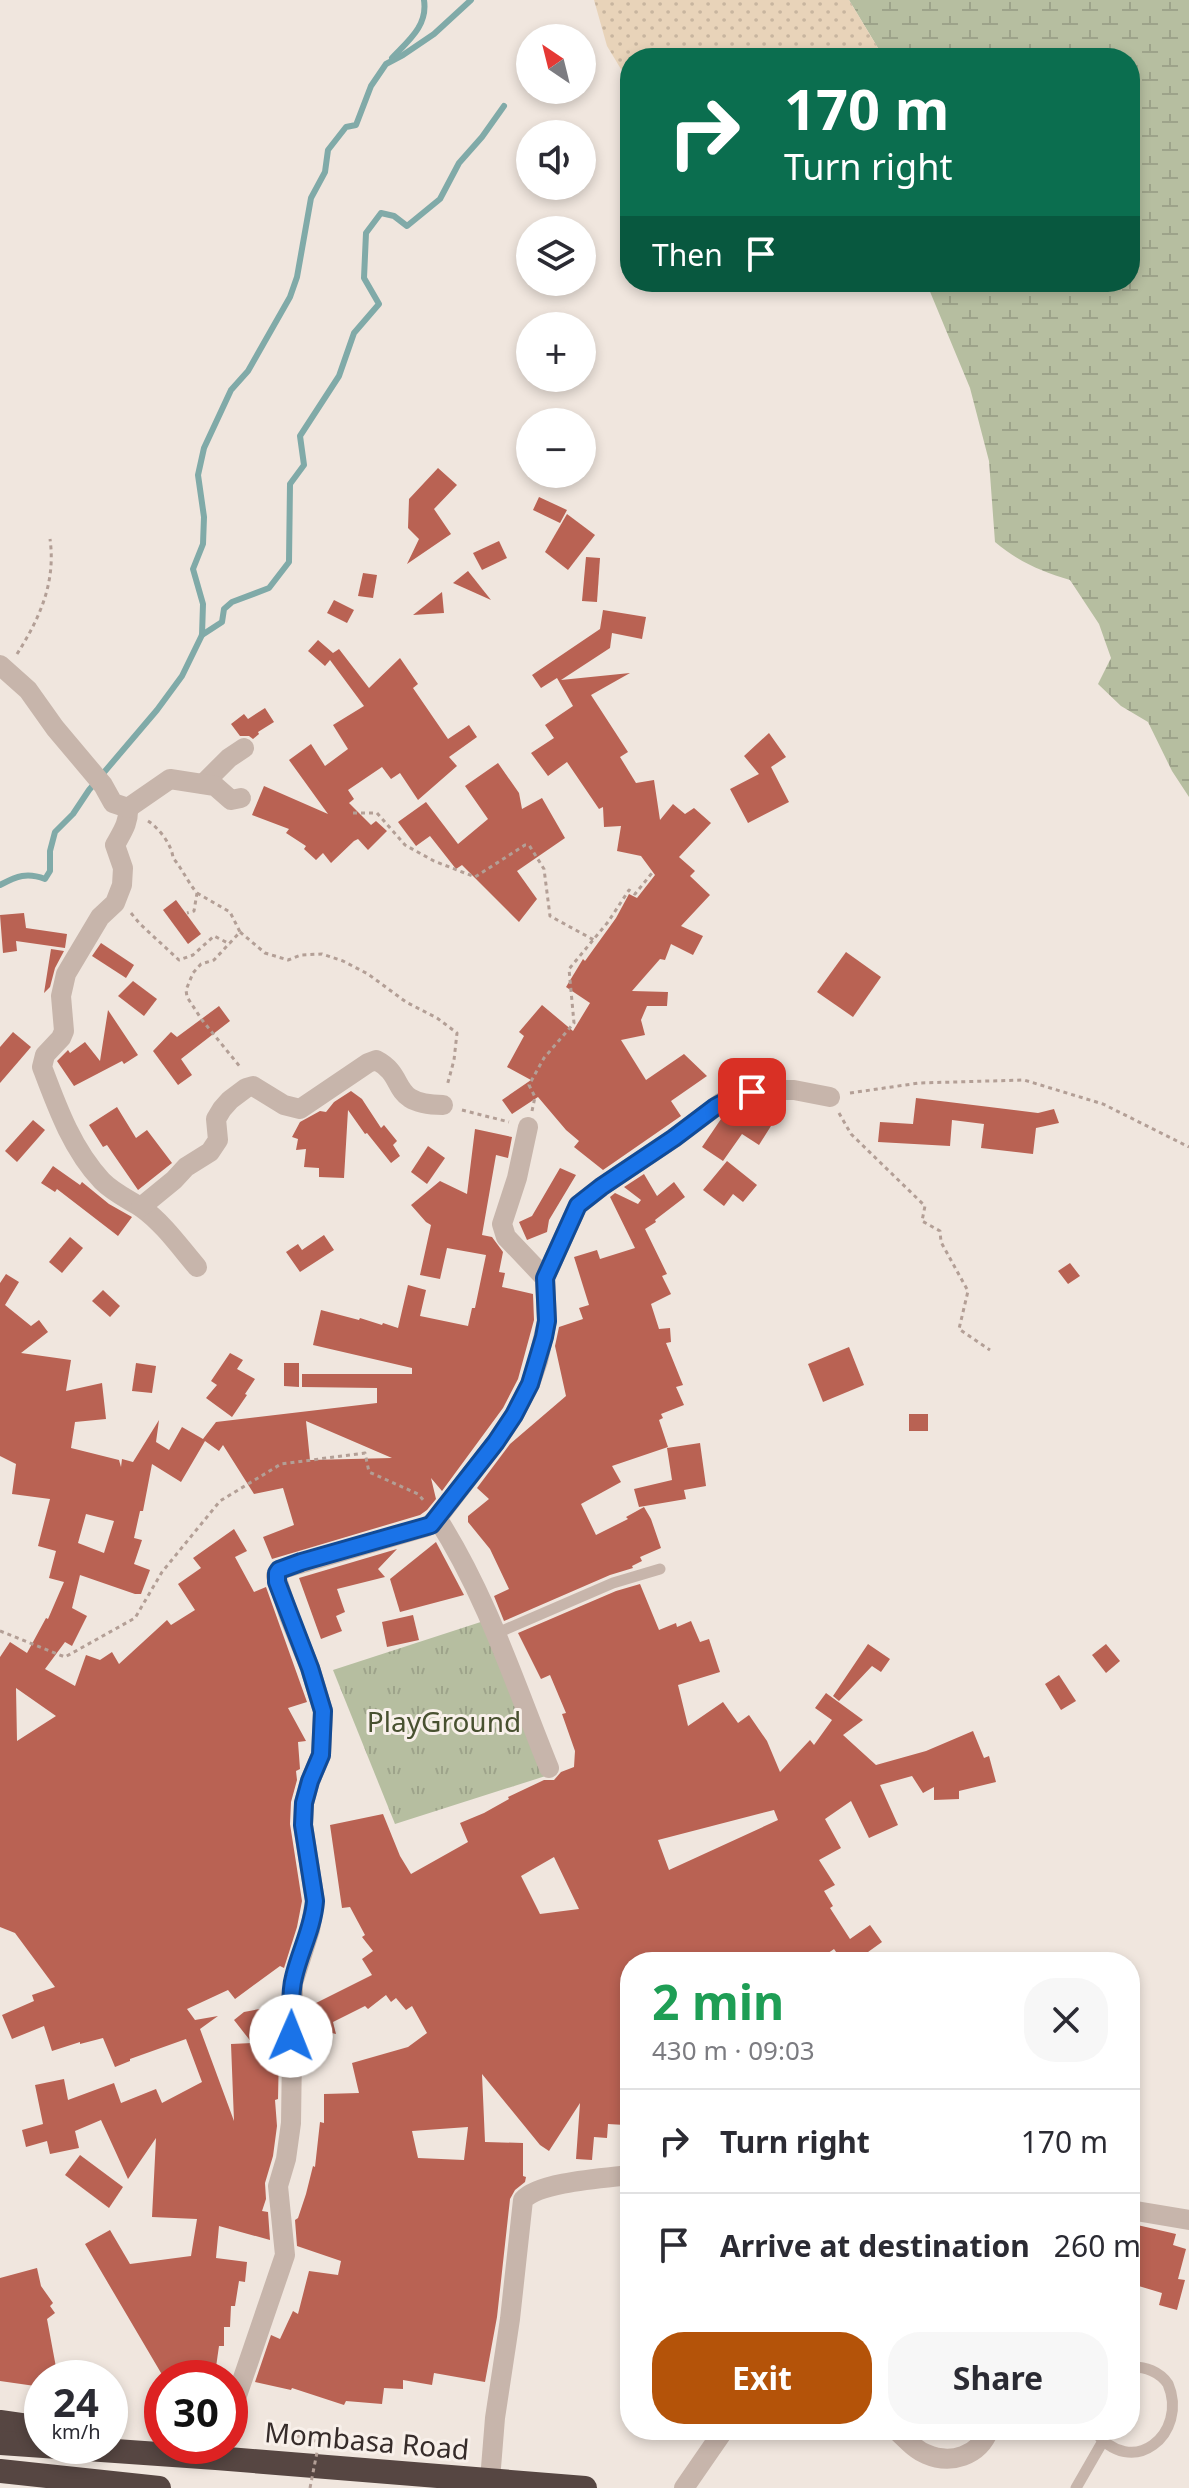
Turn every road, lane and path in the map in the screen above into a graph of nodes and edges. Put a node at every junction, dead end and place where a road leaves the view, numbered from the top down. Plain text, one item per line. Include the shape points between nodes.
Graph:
1 (50, 539) dead end
2 (8, 660) edge
3 (244, 748) dead end
4 (203, 784) junction
5 (241, 798) dead end
6 (128, 808) junction
7 (353, 813) dead end
8 (652, 873) dead end
9 (197, 893) junction
10 (118, 895) junction
11 (187, 913) dead end
12 (240, 932) junction
13 (594, 940) junction
14 (230, 944) junction
15 (246, 1088) junction
16 (830, 1097) junction
17 (443, 1105) junction
18 (528, 1127) junction
19 (1189, 1147) edge
20 (141, 1207) junction
21 (197, 1267) dead end
22 (545, 1278) junction
23 (990, 1350) dead end
24 (437, 1518) junction
25 (660, 1569) dead end
26 (0, 1631) edge
27 (495, 1634) junction
28 (549, 1768) dead end
29 (620, 2176) edge
30 (1140, 2212) edge
31 (1189, 2220) edge
32 (248, 2363) edge
33 (1140, 2369) edge
34 (0, 2422) edge
35 (24, 2425) edge
36 (281, 2431) dead end
37 (717, 2440) edge
38 (907, 2440) edge
39 (983, 2440) edge
40 (1103, 2441) joint
41 (0, 2443) edge
42 (144, 2453) edge
43 (248, 2455) edge
44 (0, 2471) edge
45 (490, 2480) junction
46 (159, 2488) edge
47 (310, 2488) edge
48 (585, 2488) edge
49 (684, 2488) edge
50 (1076, 2488) edge

1 - 2 path via 53,561 37,623
2 - 6 street via 113,803
3 - 4 street
4 - 5 street via 215,786 231,800
4 - 6 street via 170,779
6 - 9 path via 156,826
6 - 10 street via 115,845 123,868
7 - 13 path via 377,813 405,845 475,877 529,845 544,869 550,916
8 - 13 path via 635,894 629,890
9 - 11 path via 194,911
9 - 12 path via 230,912
10 - 14 path via 179,960 214,936
10 - 20 street via 66,974 61,996 64,1031 42,1067 83,1156 110,1189
12 - 14 path
12 - 17 path via 265,953 288,960 322,954 343,961 457,1033
13 - 18 path via 569,969 574,1023 529,1085 535,1097
14 - 15 path via 193,973 187,997 243,1069
15 - 17 street via 253,1086 297,1110 376,1060 410,1100
15 - 20 street via 219,1114 218,1140 210,1152
16 - 19 path via 919,1083 1024,1080 1103,1104
16 - 22 street via 763,1090 722,1102 578,1205
16 - 23 path via 851,1134 925,1206 922,1221 940,1231 968,1291 959,1329
17 - 18 path
18 - 22 street via 502,1224 506,1237
20 - 21 street
22 - 24 street via 547,1321 530,1384 496,1442
24 - 26 path via 418,1494 369,1472 365,1453 281,1464 220,1501 162,1572 135,1618 65,1657
24 - 27 street
24 - 32 street via 426,1527 301,1562 276,1576 323,1711 321,1755 304,1803 315,1901 293,1983 291,2123 278,2186 285,2255
25 - 27 lane via 613,1583
27 - 28 street
29 - 45 street via 537,2191 523,2200
30 - 31 street
33 - 40 lane via 1165,2379 1173,2392 1176,2421 1169,2435 1158,2446 1130,2454
34 - 35 highway
36 - 47 path, bridge via 319,2442
37 - 49 street
38 - 39 street via 939,2459 973,2452
40 - 50 lane
41 - 42 highway, Mombasa Road
43 - 45 highway, Mombasa Road
44 - 46 highway
45 - 48 highway, Mombasa Road

